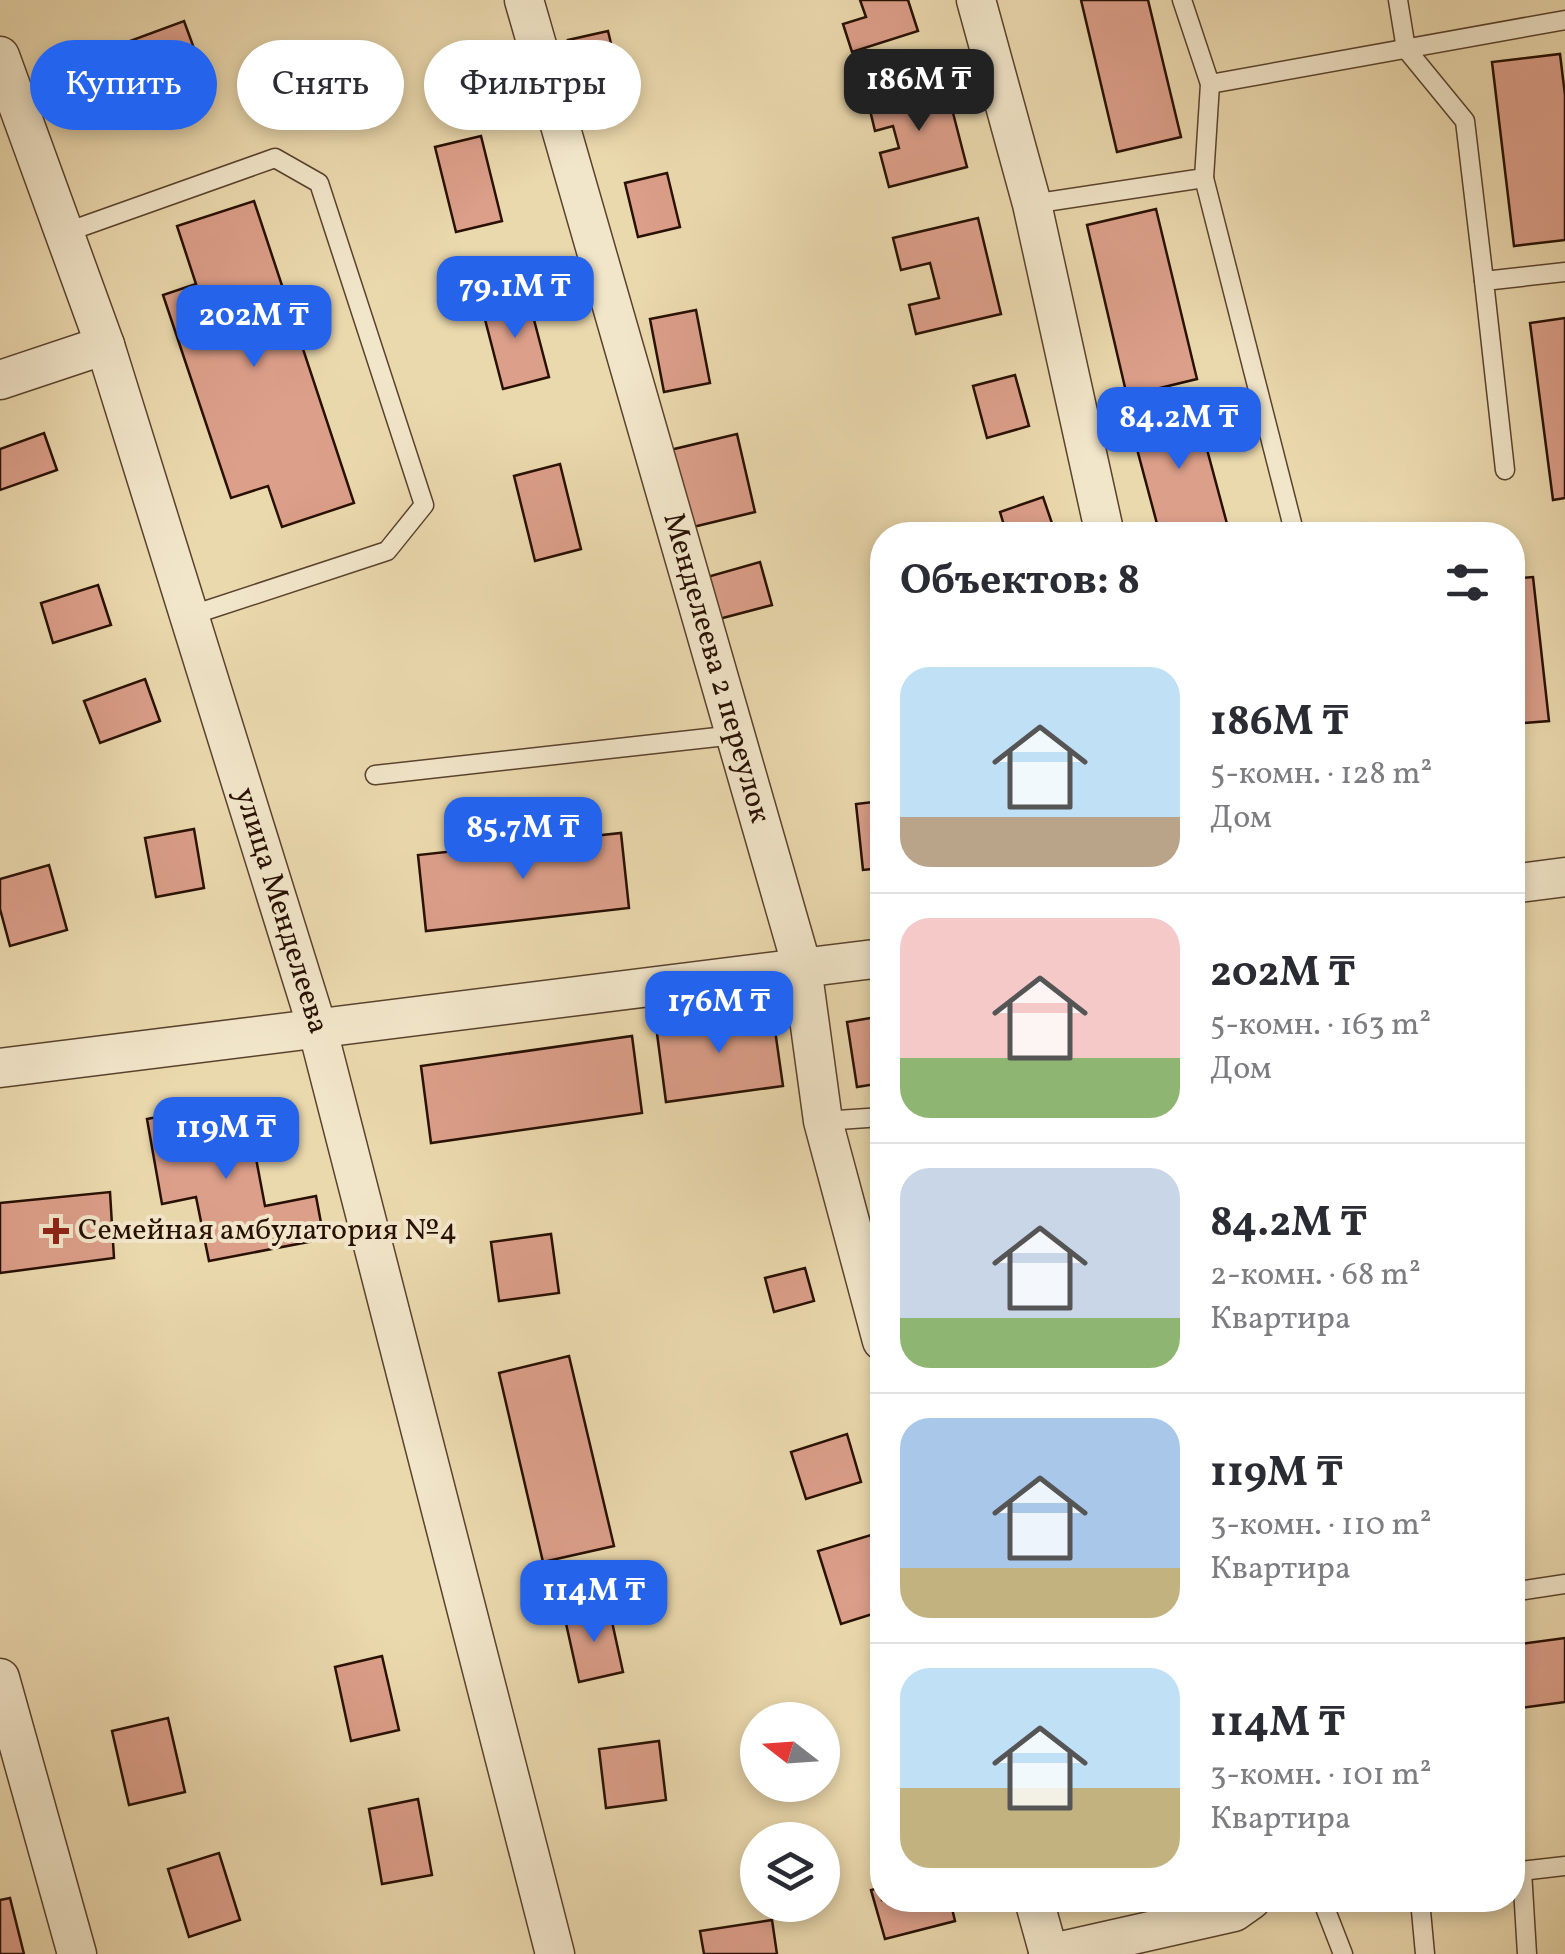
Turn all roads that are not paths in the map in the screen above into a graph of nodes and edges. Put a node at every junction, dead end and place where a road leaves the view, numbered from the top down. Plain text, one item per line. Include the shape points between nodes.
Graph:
1 (524, 0) edge
2 (976, 0) edge
3 (1182, 0) edge
4 (1398, 0) edge
5 (1565, 20) edge
6 (1406, 49) junction
7 (0, 56) edge
8 (1210, 84) junction
9 (1204, 178) junction
10 (1032, 204) junction
11 (64, 234) junction
12 (1565, 272) edge
13 (1484, 281) junction
14 (105, 345) junction
15 (0, 380) edge
16 (1505, 470) dead end
17 (1103, 522) edge
18 (1292, 522) edge
19 (189, 616) junction
20 (735, 735) junction
21 (375, 776) dead end
22 (1565, 878) edge
23 (1525, 883) edge
24 (870, 959) edge
25 (802, 967) junction
26 (318, 1027) junction
27 (0, 1068) edge
28 (870, 1117) edge
29 (823, 1121) junction
30 (870, 1296) edge
31 (1565, 1584) edge
32 (1525, 1590) edge
33 (0, 1678) edge
34 (1565, 1866) edge
35 (1525, 1870) edge
36 (1037, 1912) edge
37 (1234, 1912) edge
38 (1327, 1912) edge
39 (1421, 1912) edge
40 (1522, 1912) edge
41 (76, 1954) edge
42 (555, 1954) edge
43 (1048, 1954) edge
44 (1343, 1954) edge
45 (1426, 1954) edge
46 (1527, 1954) edge

1 - 20 street, Менделеева 2 переулок
2 - 10 street
3 - 8 lane
4 - 6 lane
5 - 6 lane
6 - 8 lane
6 - 13 lane via 1465,121
7 - 11 street, улица Менделеева
8 - 9 lane
9 - 10 lane
9 - 18 lane
10 - 17 street
11 - 14 street, улица Менделеева
11 - 19 lane via 275,158 319,184 424,505 387,551
12 - 13 lane
13 - 16 lane
14 - 15 street
14 - 19 street, улица Менделеева
19 - 26 street, улица Менделеева
20 - 21 lane
20 - 25 street, Менделеева 2 переулок
22 - 23 street
24 - 25 street
25 - 26 street
25 - 29 street, Менделеева 2 переулок
26 - 27 street
26 - 42 street, улица Менделеева
28 - 29 lane
29 - 30 street, Менделеева 2 переулок
31 - 32 lane
33 - 41 street
34 - 35 lane
36 - 43 street
37 - 43 street
38 - 44 lane
39 - 45 lane
40 - 46 lane

